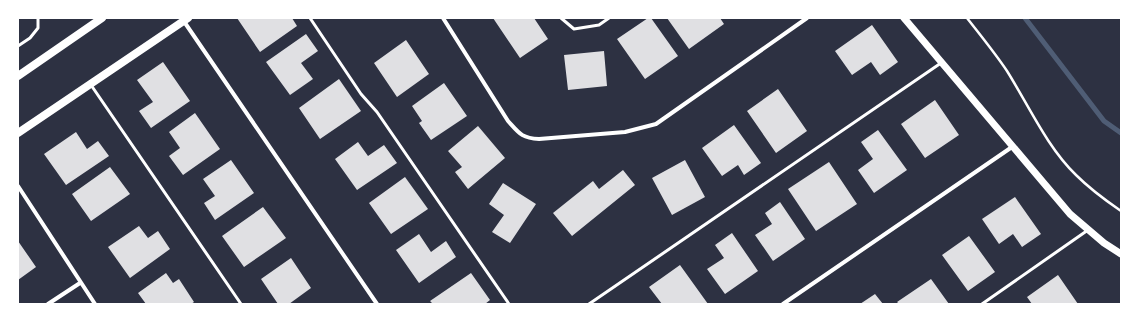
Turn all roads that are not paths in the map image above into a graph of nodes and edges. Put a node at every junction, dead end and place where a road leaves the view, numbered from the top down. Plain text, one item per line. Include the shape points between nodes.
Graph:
1 (38, 18) edge
2 (102, 18) edge
3 (310, 18) edge
4 (443, 18) edge
5 (561, 18) edge
6 (609, 18) edge
7 (807, 18) edge
8 (904, 18) edge
9 (184, 19) edge
10 (18, 46) edge
11 (941, 63) junction
12 (18, 76) edge
13 (90, 84) junction
14 (18, 132) edge
15 (1012, 146) junction
16 (18, 186) edge
17 (1088, 230) junction
18 (1121, 254) edge
19 (80, 283) junction
20 (48, 304) edge
21 (94, 304) edge
22 (241, 304) edge
23 (377, 304) edge
24 (509, 304) edge
25 (589, 304) edge
26 (783, 304) edge
27 (982, 304) edge

1 - 10 lane via 38,28 30,38
2 - 12 main road
3 - 24 lane
4 - 7 street via 508,121 527,139 625,132 656,124
5 - 6 lane via 574,29 599,25
8 - 11 street
9 - 13 main road
9 - 23 street
11 - 15 street
11 - 25 lane
13 - 14 main road
13 - 22 lane
15 - 17 street via 1070,214
15 - 26 street
16 - 19 street
17 - 18 street
17 - 27 lane
19 - 20 street
19 - 21 street

